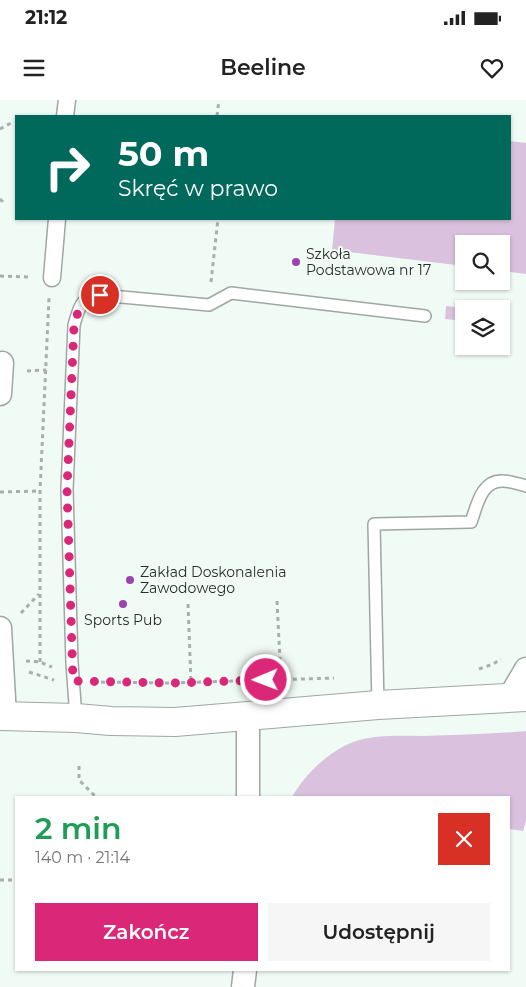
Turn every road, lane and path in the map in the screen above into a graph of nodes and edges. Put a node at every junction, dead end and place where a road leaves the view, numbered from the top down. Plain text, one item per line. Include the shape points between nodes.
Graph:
1 (67, 100) edge
2 (219, 100) edge
3 (65, 115) edge
4 (217, 115) edge
5 (11, 123) dead end
6 (0, 129) edge
7 (0, 199) edge
8 (4, 202) dead end
9 (57, 220) edge
10 (218, 220) edge
11 (0, 276) edge
12 (15, 277) dead end
13 (51, 285) joint
14 (208, 305) junction
15 (425, 316) dead end
16 (1, 363) edge
17 (46, 370) junction
18 (27, 371) dead end
19 (0, 394) edge
20 (526, 486) edge
21 (40, 491) junction
22 (0, 492) edge
23 (277, 601) dead end
24 (188, 604) dead end
25 (0, 628) edge
26 (508, 654) dead end
27 (40, 662) junction
28 (2, 665) junction
29 (526, 669) edge
30 (472, 671) dead end
31 (378, 676) junction
32 (281, 680) junction
33 (73, 681) junction
34 (191, 682) junction
35 (517, 698) edge
36 (378, 705) junction
37 (2, 716) edge
38 (248, 717) junction
39 (76, 718) junction
40 (79, 766) dead end
41 (95, 796) edge
42 (248, 796) edge
43 (0, 880) edge
44 (15, 880) edge
45 (245, 971) edge
46 (243, 987) edge

1 - 3 street
2 - 4 path
5 - 6 path
7 - 8 path
9 - 13 street
10 - 14 path
11 - 12 path
13 - 17 path
14 - 15 lane via 232,293
14 - 33 lane via 92,295 79,309 74,326 67,489
16 - 19 street
17 - 18 path
17 - 21 path
20 - 31 lane via 502,480 486,486 470,522 374,524
21 - 22 path
21 - 27 path
23 - 32 path
24 - 34 path
25 - 28 street
26 - 30 path via 493,664
27 - 28 path
27 - 33 path
28 - 33 path via 55,681
28 - 37 street
29 - 35 street
31 - 32 path
31 - 36 lane
32 - 34 path
33 - 34 path
33 - 39 lane
35 - 36 main road
36 - 38 main road
37 - 39 main road
38 - 39 main road via 175,722 111,722
38 - 42 street
40 - 41 path via 79,780
43 - 44 path
45 - 46 street

